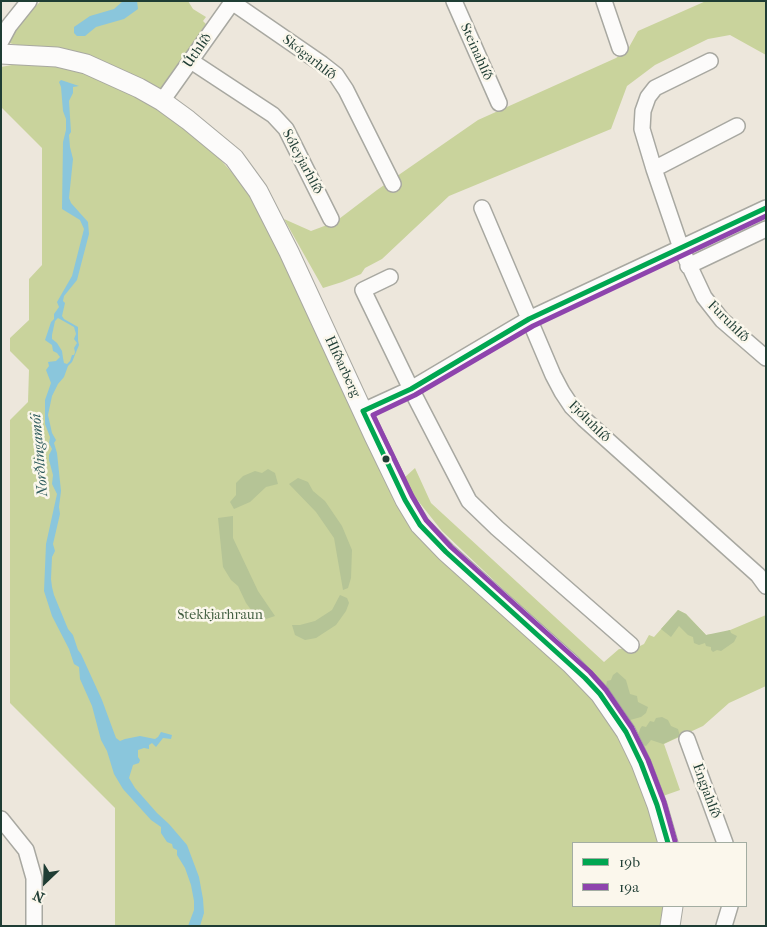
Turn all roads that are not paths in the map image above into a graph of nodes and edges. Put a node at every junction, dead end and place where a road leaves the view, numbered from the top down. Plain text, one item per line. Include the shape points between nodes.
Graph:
1 (29, 1) edge
2 (454, 1) edge
3 (604, 1) edge
4 (233, 2) edge
5 (1, 41) edge
6 (620, 48) dead end
7 (1, 54) edge
8 (191, 61) junction
9 (710, 61) dead end
10 (162, 101) junction
11 (499, 103) dead end
12 (737, 126) dead end
13 (654, 169) junction
14 (393, 184) dead end
15 (482, 208) dead end
16 (766, 208) edge
17 (331, 219) dead end
18 (766, 229) edge
19 (681, 248) junction
20 (688, 266) junction
21 (390, 276) dead end
22 (529, 319) junction
23 (763, 349) edge
24 (411, 389) junction
25 (363, 411) junction
26 (766, 586) edge
27 (631, 645) dead end
28 (687, 739) dead end
29 (1, 819) edge
30 (668, 842) edge
31 (725, 842) edge
32 (673, 907) edge
33 (730, 907) edge
34 (34, 926) edge
35 (670, 926) edge
36 (724, 926) edge

1 - 5 street
2 - 11 street, Steinahlíð
3 - 6 street
4 - 8 street, Úthlíð
4 - 14 street, Skógarhlíð via 336,74
7 - 10 street, Hlíðarberg via 57,57 86,64
8 - 10 street, Úthlíð
8 - 17 street, Sóleyjarhlíð via 286,128
9 - 13 street, Furuhlíð via 655,88 648,97 642,128
10 - 25 street, Hlíðarberg via 234,158 258,191 290,252
12 - 13 street
13 - 19 street, Furuhlíð
15 - 22 street, Fjóluhlíð
16 - 19 street
18 - 20 street
19 - 20 street, Furuhlíð
19 - 22 street
20 - 23 street, Furuhlíð via 704,297 722,320
21 - 24 street via 363,290
22 - 24 street
22 - 26 street, Fjóluhlíð via 572,407 758,575
24 - 25 street
24 - 27 street via 469,501
25 - 30 street, Hlíðarberg via 420,525 600,694 626,732 641,763
28 - 31 street, Engjahlíð
29 - 34 street via 26,850 34,878
32 - 35 street
33 - 36 street

